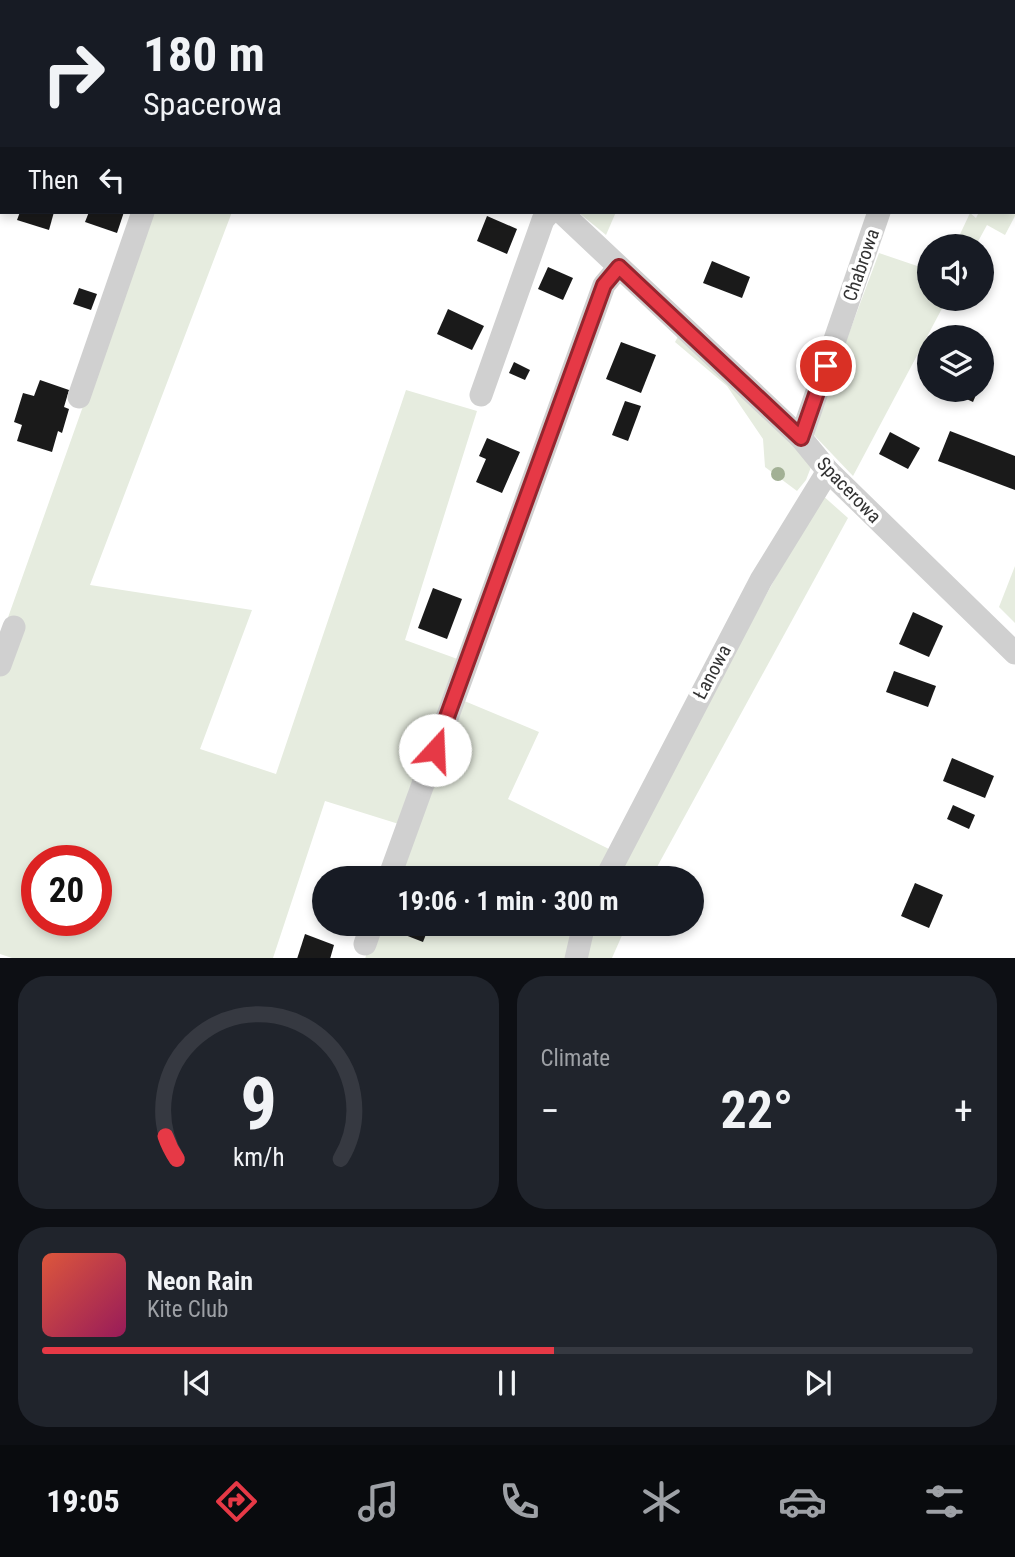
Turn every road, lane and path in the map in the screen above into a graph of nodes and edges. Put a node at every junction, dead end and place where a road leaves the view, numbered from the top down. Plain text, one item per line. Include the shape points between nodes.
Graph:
1 (142, 214) edge
2 (548, 214) edge
3 (563, 214) edge
4 (878, 214) edge
5 (619, 267) junction
6 (481, 395) dead end
7 (79, 397) dead end
8 (801, 438) junction
9 (828, 471) junction
10 (14, 627) dead end
11 (1015, 653) edge
12 (0, 665) edge
13 (392, 866) edge
14 (612, 866) edge
15 (581, 936) edge
16 (576, 958) edge

1 - 7 street
2 - 6 street
3 - 5 street, Spacerowa
4 - 8 street, Chabrowa
5 - 8 street, Spacerowa
5 - 13 street via 604,285
8 - 9 street, Spacerowa
9 - 11 street, Spacerowa
9 - 14 street, Łanowa via 761,580
10 - 12 street
15 - 16 street

